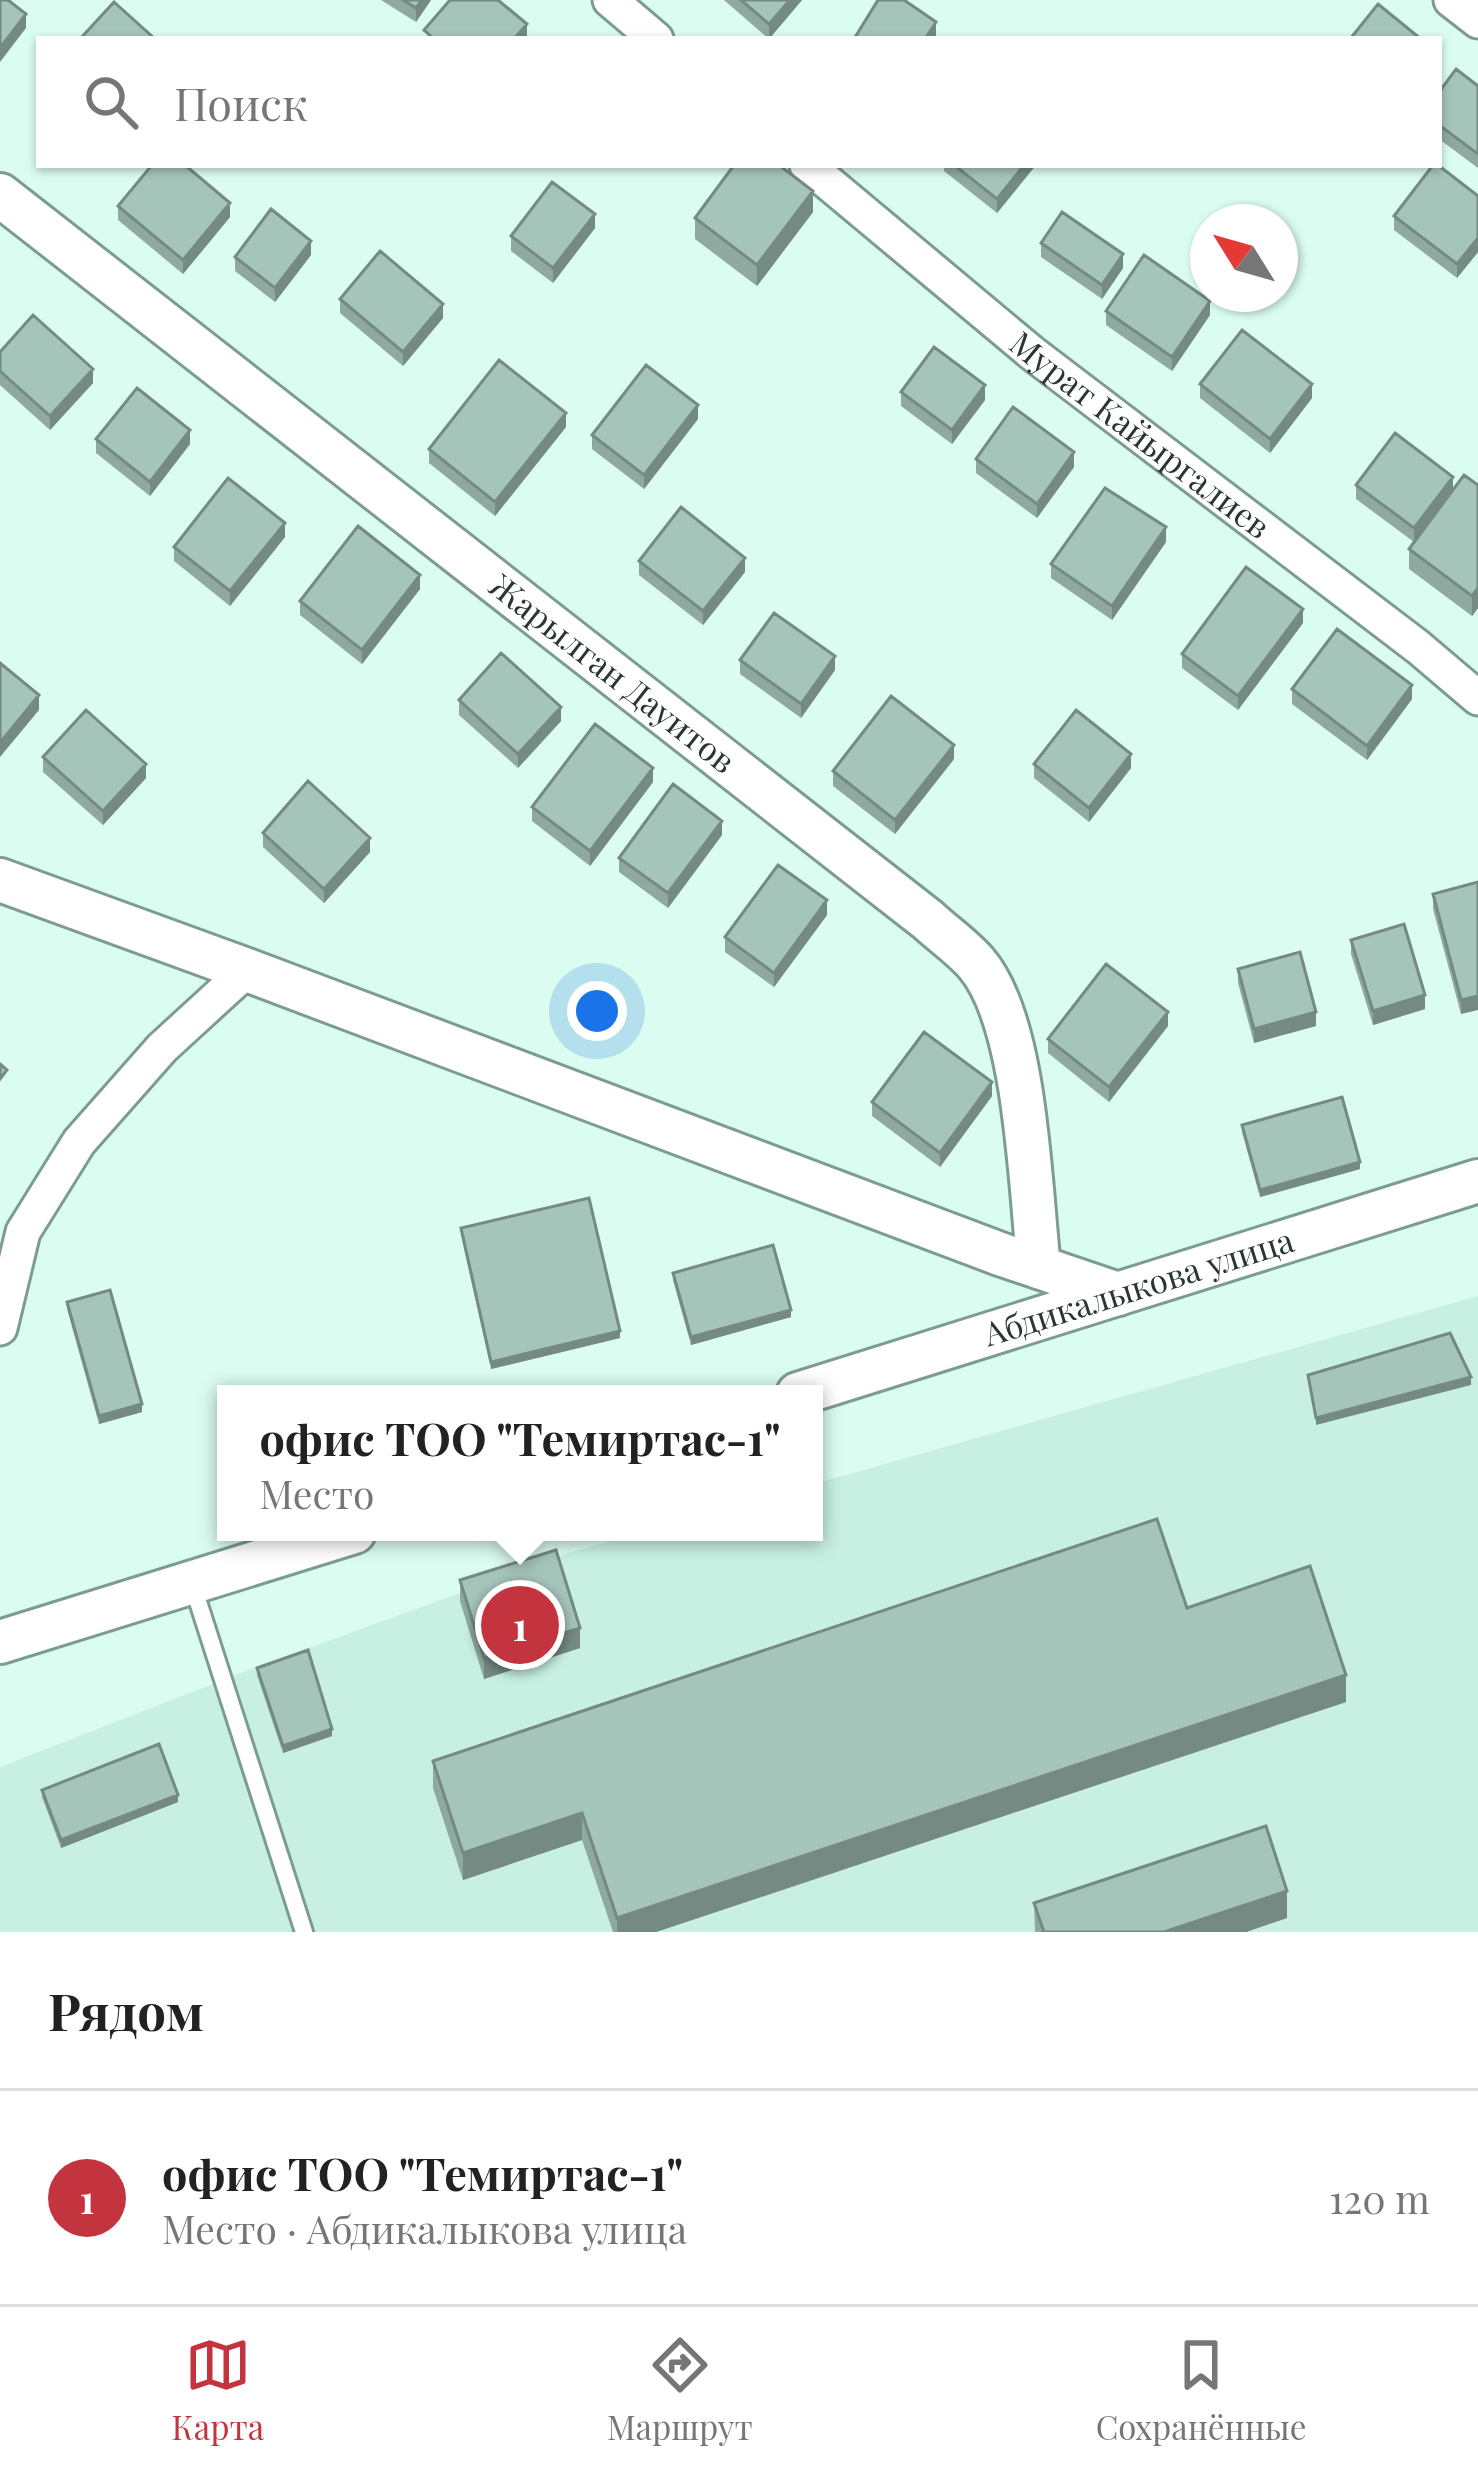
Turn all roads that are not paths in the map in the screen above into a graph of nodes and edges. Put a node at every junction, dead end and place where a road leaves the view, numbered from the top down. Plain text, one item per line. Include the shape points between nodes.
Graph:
1 (610, 0) edge
2 (1451, 0) edge
3 (1478, 21) edge
4 (652, 36) edge
5 (811, 168) edge
6 (0, 195) edge
7 (1478, 698) edge
8 (0, 880) edge
9 (247, 970) junction
10 (1478, 1180) edge
11 (1039, 1267) junction
12 (1118, 1294) junction
13 (0, 1328) edge
14 (823, 1386) edge
15 (325, 1541) edge
16 (192, 1582) junction
17 (0, 1642) edge
18 (304, 1932) edge

1 - 4 street
2 - 3 street
5 - 7 street, Мурат Кайыргалиев via 1032,353
6 - 11 street, Жарылган Дауитов via 978,965 1004,1016 1018,1075
8 - 9 street
9 - 11 street
9 - 13 street via 162,1048 79,1142 23,1232
10 - 12 street, Абдикалыкова улица
11 - 12 street
12 - 14 street, Абдикалыкова улица
15 - 16 street
16 - 17 street
16 - 18 lane

